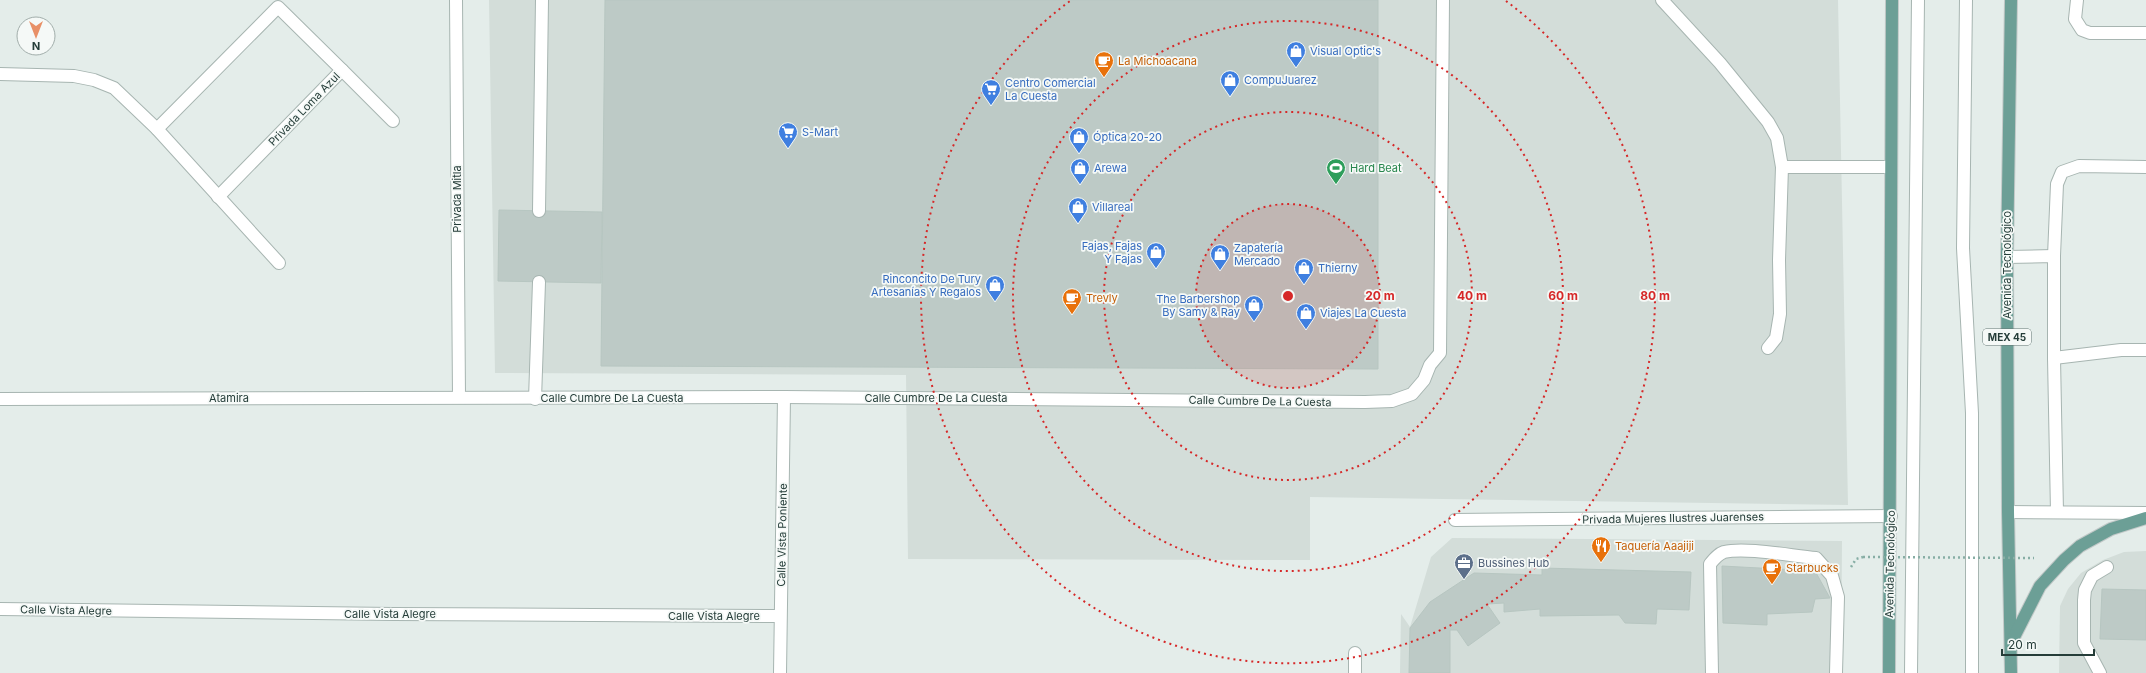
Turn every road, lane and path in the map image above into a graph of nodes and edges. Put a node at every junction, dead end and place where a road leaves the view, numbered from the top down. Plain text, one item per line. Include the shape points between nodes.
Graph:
1 (456, 0) edge
2 (542, 0) edge
3 (1443, 0) edge
4 (1662, 0) edge
5 (1892, 0) edge
6 (1918, 0) edge
7 (1966, 0) edge
8 (2011, 0) edge
9 (2077, 0) edge
10 (274, 4) edge
11 (2146, 34) edge
12 (342, 70) junction
13 (0, 74) edge
14 (393, 121) dead end
15 (157, 129) junction
16 (1782, 167) junction
17 (1890, 167) junction
18 (2146, 167) edge
19 (218, 197) junction
20 (539, 211) dead end
21 (2054, 256) junction
22 (2007, 257) junction
23 (279, 263) dead end
24 (539, 282) dead end
25 (1768, 348) dead end
26 (2146, 350) edge
27 (2054, 358) junction
28 (459, 397) junction
29 (784, 397) junction
30 (0, 399) edge
31 (535, 399) junction
32 (2008, 512) junction
33 (2057, 512) junction
34 (2146, 513) edge
35 (1891, 516) junction
36 (2146, 518) edge
37 (1456, 520) dead end
38 (2034, 558) dead end
39 (2107, 567) dead end
40 (1850, 568) dead end
41 (0, 609) edge
42 (780, 616) junction
43 (2012, 642) junction
44 (1354, 653) dead end
45 (780, 673) edge
46 (1354, 673) edge
47 (1712, 673) edge
48 (1836, 673) edge
49 (1889, 673) edge
50 (1911, 673) edge
51 (1972, 673) edge
52 (2011, 673) edge
53 (2100, 673) edge

1 - 28 street, Privada Mitla
2 - 20 street
3 - 29 street, Calle Cumbre De La Cuesta via 1440,353 1430,365 1424,380 1412,394 1392,401 1365,402
4 - 16 street via 1720,63 1768,122 1777,138
5 - 17 main road, Avenida Tecnológico
6 - 50 street
7 - 51 street via 1962,248 1972,413
8 - 22 main road, Avenida Tecnológico / MEX 45
9 - 11 street via 2075,19 2082,30 2090,33
10 - 12 street, Privada Loma Azul
10 - 15 street, Privada Loma Azul
12 - 14 street
12 - 19 street, Privada Loma Azul
13 - 15 street via 74,76 94,80 114,88
15 - 19 street
16 - 17 street
16 - 25 street via 1780,314 1776,338
17 - 35 main road, Avenida Tecnológico
18 - 21 street via 2079,166 2062,172 2056,184
19 - 23 street
21 - 22 street
21 - 27 street
22 - 32 main road, Avenida Tecnológico / MEX 45
24 - 31 street
26 - 27 street via 2121,350
27 - 33 street
28 - 30 street, Atamira
28 - 31 street, Calle Cumbre De La Cuesta
29 - 31 street, Calle Cumbre De La Cuesta
29 - 42 street, Calle Vista Poniente
32 - 33 street
32 - 43 main road, Avenida Tecnológico / MEX 45
33 - 34 street
35 - 37 street, Privada Mujeres Ilustres Juarenses
35 - 49 main road, Avenida Tecnológico
36 - 43 main road via 2111,530 2080,546 2064,560 2040,586
38 - 40 path, bridge via 1863,557 1856,559
39 - 53 street via 2092,576 2085,590 2084,600 2084,644
41 - 42 street, Calle Vista Alegre
42 - 45 street, Calle Vista Poniente
43 - 52 main road, Avenida Tecnológico / MEX 45
44 - 46 street
47 - 48 street via 1710,564 1715,557 1724,552 1752,552 1816,558 1832,576 1838,597

